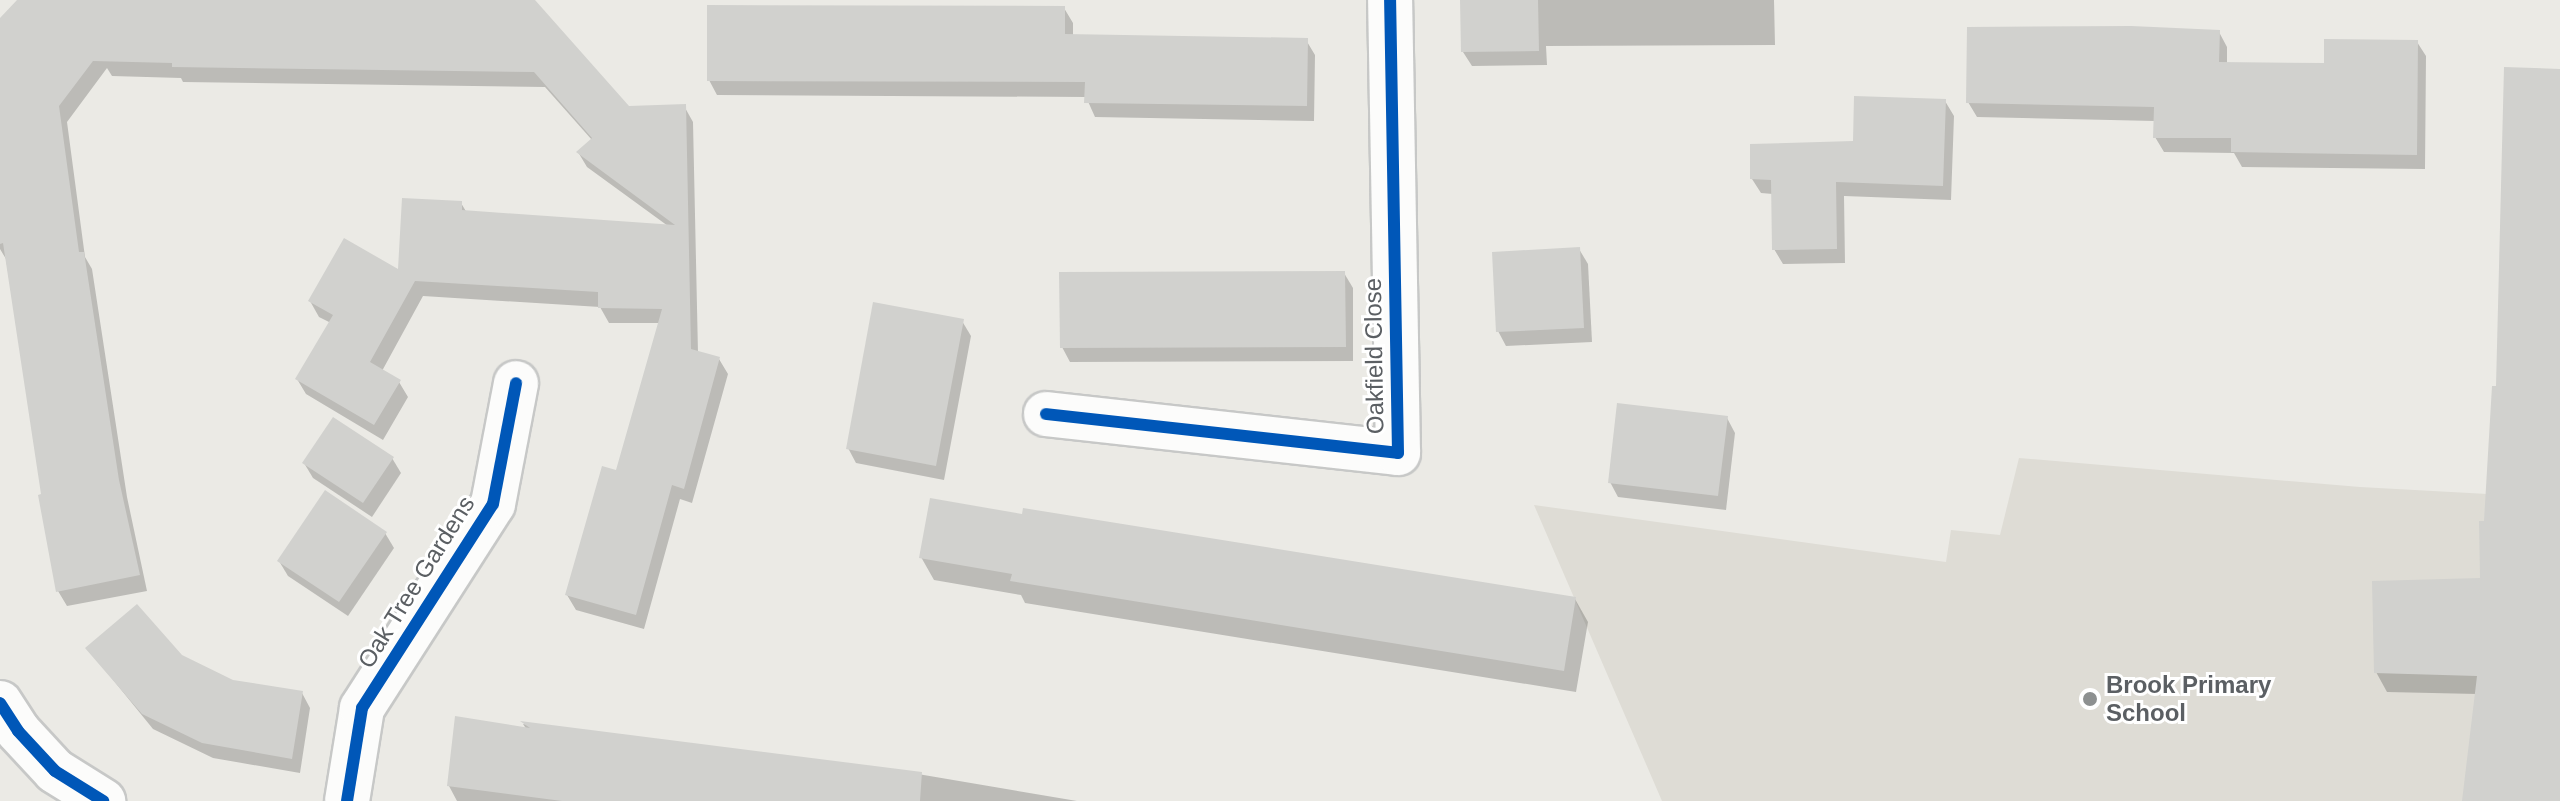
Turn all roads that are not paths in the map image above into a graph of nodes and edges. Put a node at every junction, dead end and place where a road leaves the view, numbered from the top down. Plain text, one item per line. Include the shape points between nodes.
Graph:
1 (1390, 0) edge
2 (516, 383) dead end
3 (1046, 414) dead end
4 (0, 703) edge
5 (103, 801) edge
6 (347, 801) edge

1 - 3 street, Oakfield Close via 1398,453
2 - 6 street, Oak Tree Gardens via 493,504 362,708
4 - 5 street via 55,771

